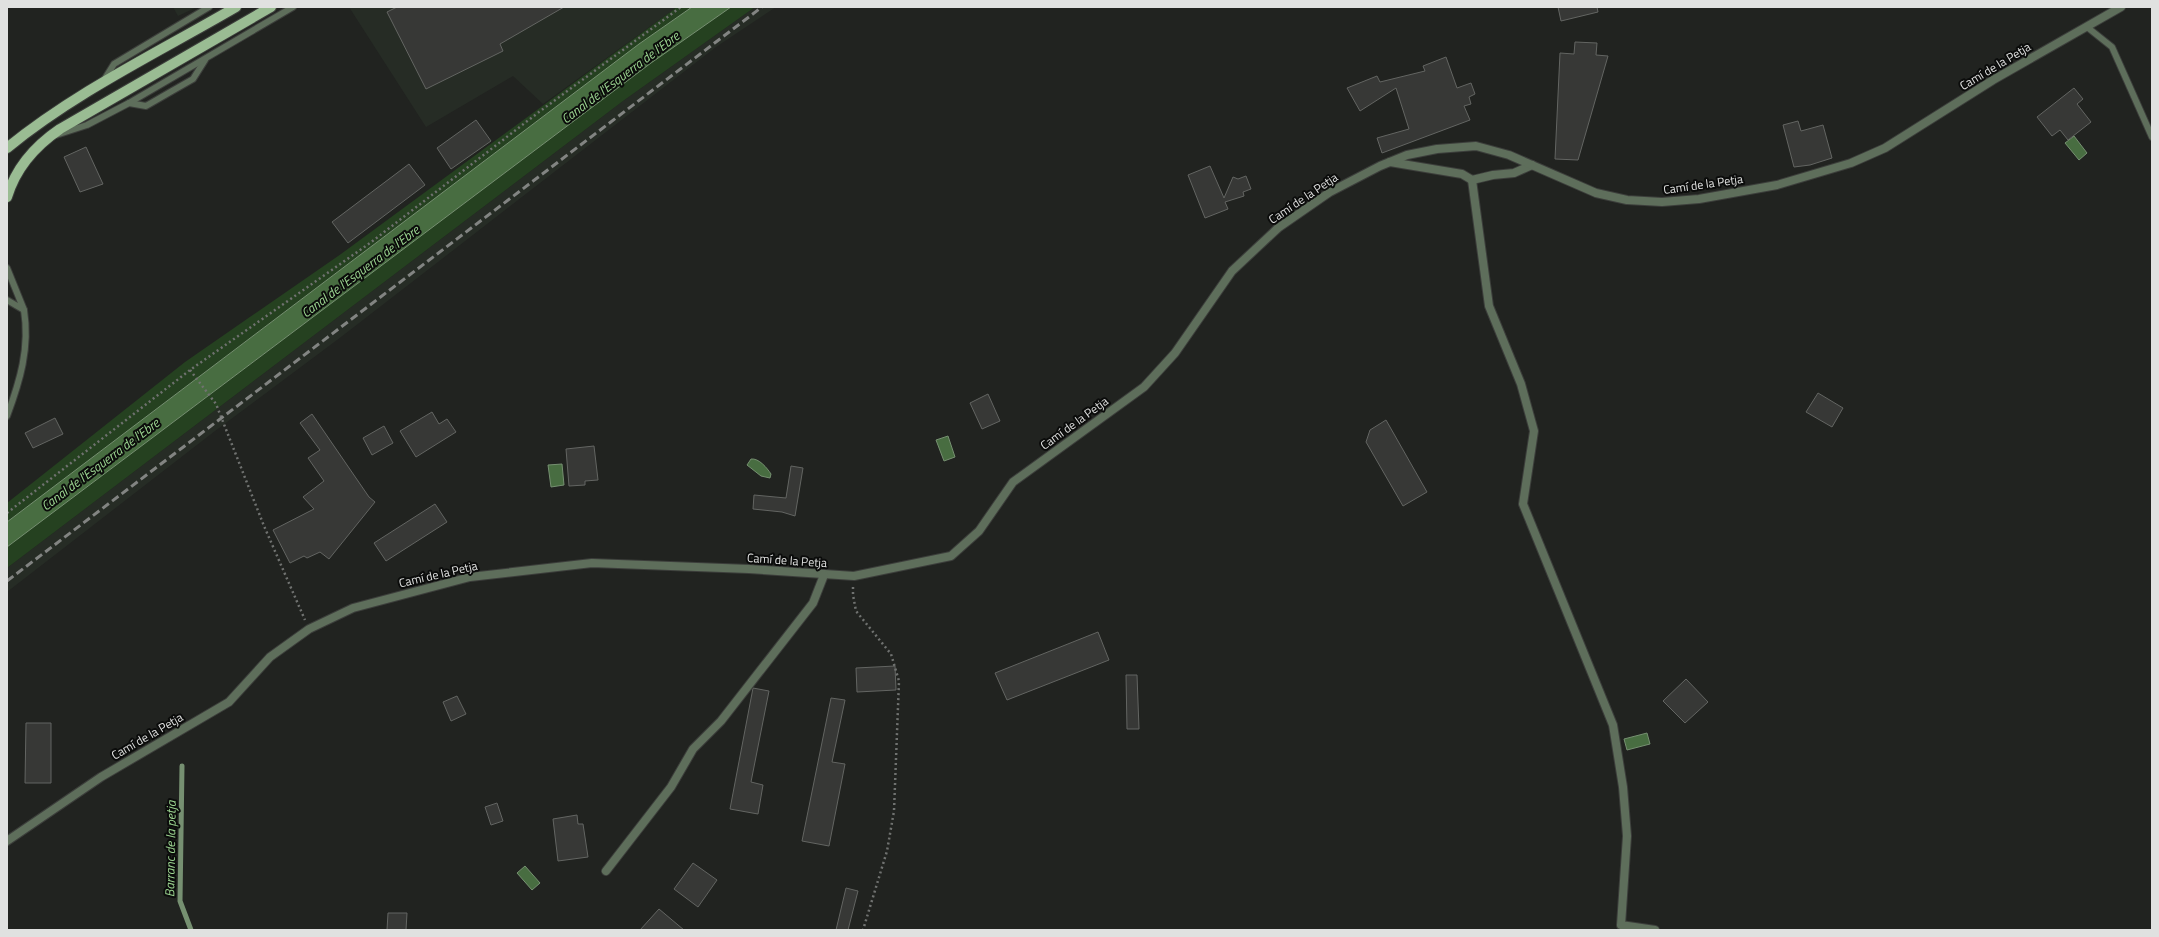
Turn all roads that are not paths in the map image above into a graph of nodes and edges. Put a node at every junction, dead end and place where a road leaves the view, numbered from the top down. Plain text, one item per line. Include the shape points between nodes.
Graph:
1 (236, 7) edge
2 (271, 7) edge
3 (293, 7) edge
4 (2121, 7) edge
5 (207, 8) edge
6 (2087, 27) junction
7 (206, 58) junction
8 (102, 83) junction
9 (128, 103) junction
10 (2152, 137) edge
11 (46, 138) junction
12 (7, 148) edge
13 (1390, 162) junction
14 (1532, 165) junction
15 (1472, 180) junction
16 (7, 197) edge
17 (7, 268) edge
18 (7, 300) edge
19 (24, 310) junction
20 (7, 416) edge
21 (824, 575) junction
22 (7, 841) edge
23 (606, 871) dead end
24 (1655, 930) edge

1 - 8 main road
2 - 11 main road via 88,111
3 - 7 lane
4 - 6 street, Camí de la Petja
5 - 8 lane via 114,64
6 - 10 lane via 2112,47
6 - 14 street, Camí de la Petja via 1993,80 1885,148 1851,163 1777,185 1699,199 1662,202 1627,200 1596,192
7 - 9 lane
7 - 9 lane via 193,79 146,106
8 - 12 main road via 53,113
9 - 11 lane via 87,125
11 - 16 main road via 18,171
13 - 14 street, Camí de la Petja via 1407,155 1437,149 1476,146 1509,155
13 - 15 street via 1462,174
13 - 21 street, Camí de la Petja via 1330,192 1278,228 1232,271 1175,353 1144,387 1014,482 979,531 951,556 854,576
14 - 15 street via 1514,173
15 - 24 street via 1489,306 1520,384 1534,431 1523,504 1613,725 1623,787 1626,836 1621,925
17 - 19 lane
18 - 19 lane
19 - 20 lane via 25,354 20,381
21 - 22 street, Camí de la Petja via 749,569 592,563 470,577 353,608 309,629 270,657 229,702 101,777
21 - 23 street via 813,603 721,721 693,749 671,787

